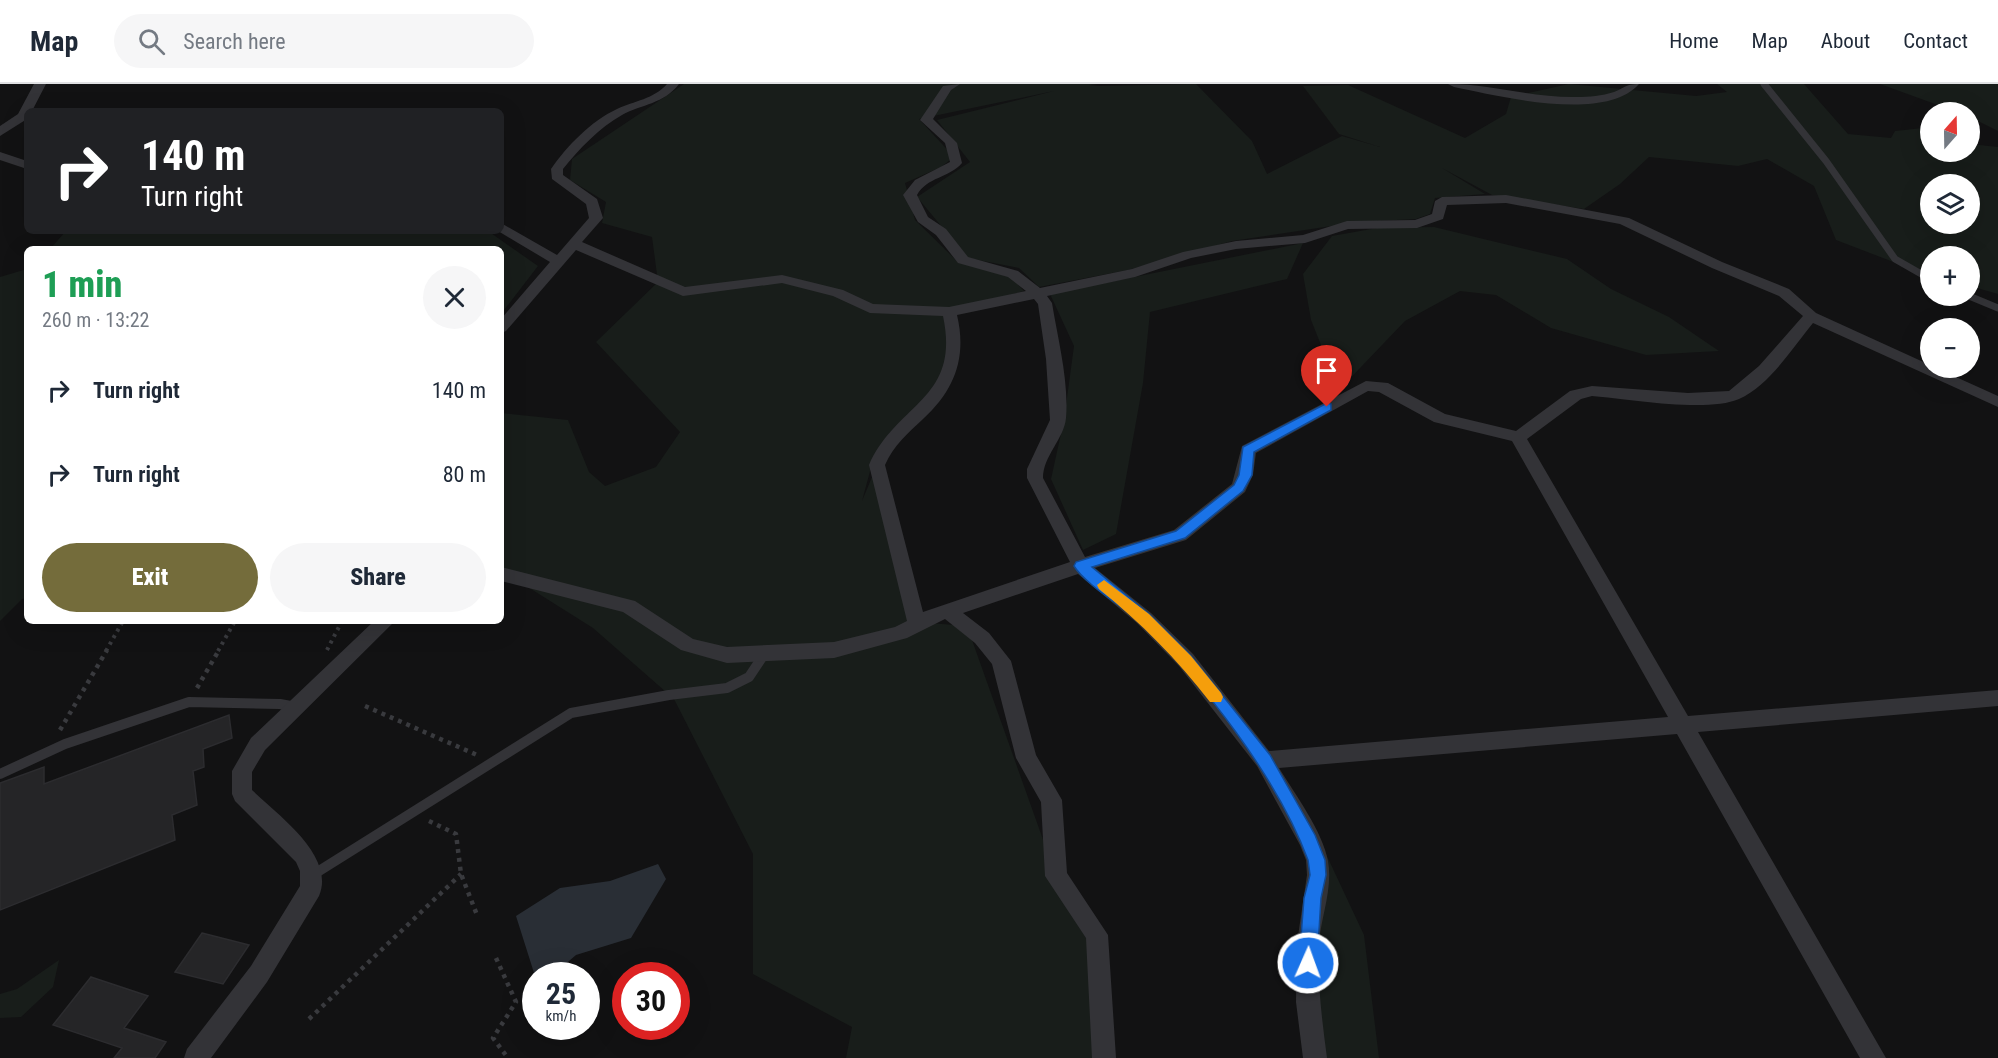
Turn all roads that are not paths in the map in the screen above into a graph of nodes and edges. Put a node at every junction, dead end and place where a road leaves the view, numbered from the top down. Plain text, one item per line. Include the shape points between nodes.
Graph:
1 (40, 84) edge
2 (673, 84) edge
3 (954, 84) edge
4 (1454, 84) edge
5 (1633, 84) edge
6 (1764, 84) edge
7 (27, 108) edge
8 (24, 114) edge
9 (0, 132) edge
10 (0, 156) edge
11 (24, 164) edge
12 (504, 229) edge
13 (572, 243) junction
14 (558, 261) junction
15 (1920, 275) edge
16 (1037, 293) junction
17 (1980, 301) edge
18 (1998, 308) edge
19 (949, 312) junction
20 (1811, 316) junction
21 (504, 324) edge
22 (1998, 402) edge
23 (1518, 436) junction
24 (1081, 566) junction
25 (504, 575) edge
26 (948, 611) junction
27 (383, 624) edge
28 (917, 624) junction
29 (765, 653) junction
30 (1998, 698) edge
31 (297, 708) junction
32 (1684, 724) junction
33 (1264, 760) junction
34 (0, 774) edge
35 (311, 876) junction
36 (196, 1058) edge
37 (1104, 1058) edge
38 (1315, 1058) edge
39 (1874, 1058) edge

1 - 7 street
2 - 13 street via 662,94 617,113 567,154 557,169 557,176 592,202 596,218
3 - 16 street via 947,88 926,120 948,137 957,151 956,163 948,171 925,177 915,184 910,195 923,219 941,232 963,260 1013,274
4 - 5 street via 1552,100 1601,100 1630,89
6 - 15 lane via 1826,161 1895,259
8 - 9 street
10 - 11 street
12 - 14 street
13 - 14 street
13 - 19 street via 683,292 782,279 830,291 870,308
14 - 21 street
16 - 19 street
16 - 20 street via 1136,273 1188,255 1236,245 1305,239 1347,225 1417,224 1437,216 1442,201 1467,203 1493,198 1634,224 1732,272 1781,289
16 - 24 street via 1045,303 1058,420 1035,469 1035,478
17 - 18 lane
19 - 28 street via 956,335 956,357 928,405 882,449 877,465
20 - 22 street
20 - 23 street via 1733,396 1592,391 1576,394 1532,430
23 - 24 street via 1440,418 1382,387 1366,386 1248,450 1239,488 1180,535
23 - 32 street
24 - 26 street
24 - 33 street via 1144,618 1186,660
25 - 29 street via 628,606 688,645 727,655
26 - 28 street
26 - 37 street via 982,638 1001,661 1026,758 1052,800 1056,876 1097,934
27 - 31 street
28 - 29 street via 900,633 834,650
29 - 35 lane via 749,677 727,688 572,713
30 - 32 street
31 - 34 lane via 280,704 189,702 48,752
31 - 35 street via 258,744 242,771 242,794 304,855
32 - 33 street
32 - 39 street
33 - 38 street via 1317,860 1308,943 1308,1002
35 - 36 street via 311,888 259,974

